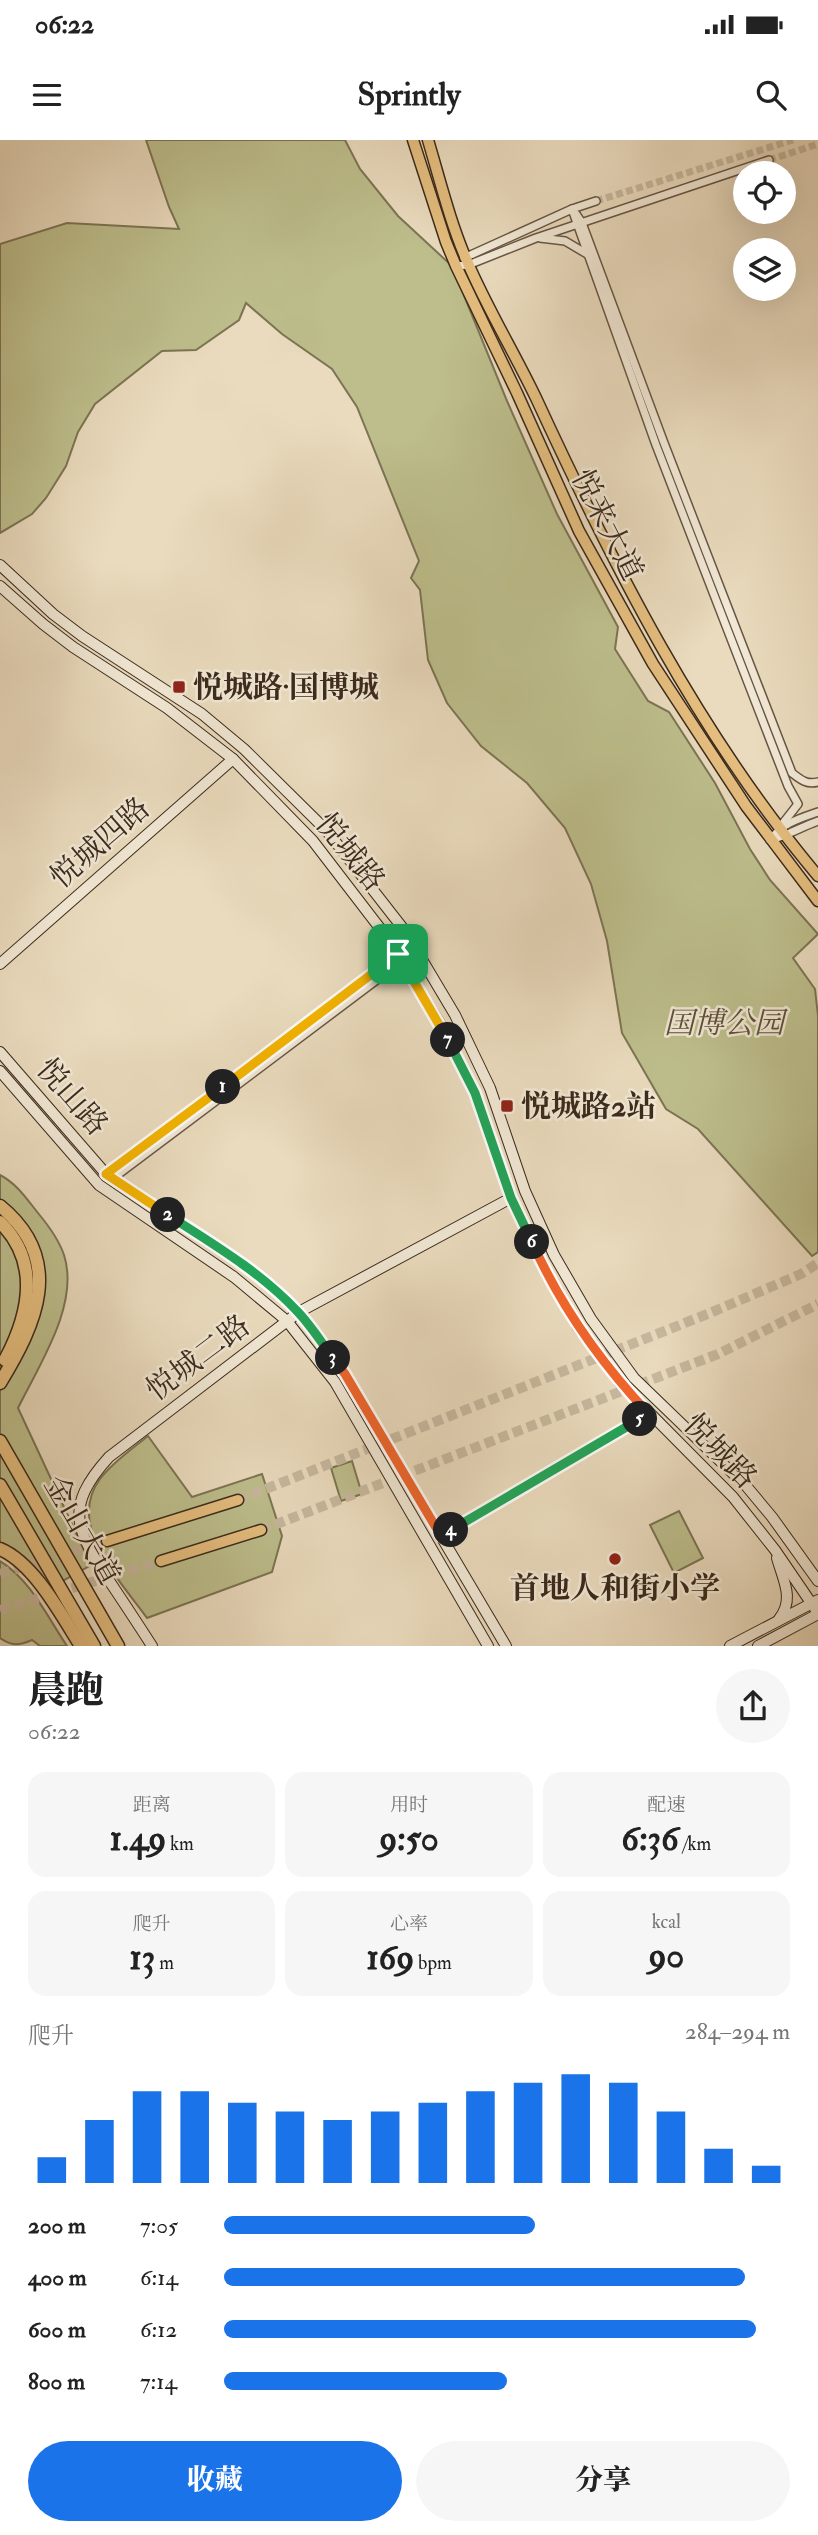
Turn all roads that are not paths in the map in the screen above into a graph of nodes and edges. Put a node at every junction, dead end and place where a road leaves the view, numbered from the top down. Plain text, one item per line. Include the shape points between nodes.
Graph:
1 (413, 140) edge
2 (428, 140) edge
3 (769, 160) tunnel mouth
4 (596, 201) tunnel mouth
5 (572, 209) junction
6 (579, 223) junction
7 (536, 238) junction
8 (587, 254) junction
9 (467, 261) junction
10 (456, 266) junction
11 (0, 565) edge
12 (0, 586) edge
13 (233, 759) junction
14 (818, 782) edge
15 (818, 812) edge
16 (818, 821) edge
17 (783, 832) junction
18 (770, 840) junction
19 (818, 876) edge
20 (818, 901) edge
21 (400, 958) junction
22 (0, 964) edge
23 (0, 1052) edge
24 (0, 1071) edge
25 (109, 1176) junction
26 (511, 1198) junction
27 (0, 1206) edge
28 (0, 1222) edge
29 (299, 1312) junction
30 (287, 1321) junction
31 (6, 1363) edge
32 (0, 1383) edge
33 (649, 1414) junction
34 (0, 1441) edge
35 (0, 1485) edge
36 (237, 1500) tunnel mouth
37 (261, 1530) tunnel mouth
38 (441, 1536) junction
39 (107, 1541) tunnel mouth
40 (0, 1549) edge
41 (775, 1550) junction
42 (162, 1561) tunnel mouth
43 (818, 1581) edge
44 (815, 1602) edge
45 (818, 1613) edge
46 (777, 1621) junction
47 (81, 1646) edge
48 (94, 1646) edge
49 (118, 1646) edge
50 (152, 1646) edge
51 (488, 1646) edge
52 (506, 1646) edge
53 (730, 1646) edge
54 (758, 1646) edge

1 - 10 main road, 悦来大道
2 - 9 main road, 悦来大道
3 - 6 street
4 - 5 street
5 - 6 street
5 - 9 street
6 - 7 street
6 - 8 street
6 - 14 street via 792,773 803,782
7 - 8 street via 565,242
7 - 9 street
8 - 17 street via 661,458 798,804
9 - 10 street
9 - 17 main road, 悦来大道 via 593,521 668,658
10 - 18 main road, 悦来大道 via 579,531 653,664
11 - 43 main road, 悦城路 via 72,628 202,713 327,831 405,932 455,1015 490,1088 525,1191 554,1255 591,1319 634,1378 747,1487
12 - 13 main road, 悦城路 via 73,647 167,708
13 - 21 main road, 悦城路 via 313,841
13 - 22 main road, 悦城四路
15 - 17 street via 793,820
16 - 17 street
17 - 18 street
17 - 19 main road, 悦来大道
18 - 20 main road, 悦来大道
21 - 25 street
21 - 26 main road, 悦城路 via 475,1093
23 - 25 main road, 悦山路
24 - 30 main road, 悦山路 via 99,1185 234,1278
25 - 29 main road, 悦山路 via 244,1265
26 - 29 main road, 悦城二路
26 - 33 main road, 悦城路 via 578,1327
27 - 31 highway via 24,1234 39,1283 33,1322
28 - 31 highway via 15,1239 28,1282 23,1319
29 - 30 main road, 悦城二路
29 - 38 main road, 悦山路 via 345,1374
30 - 50 main road, 悦城二路 via 109,1457 86,1488 79,1517 82,1534
30 - 51 main road, 悦山路 via 334,1382
31 - 32 highway
33 - 38 street
33 - 41 main road, 悦城路 via 733,1497
34 - 49 highway, 金山大道
35 - 48 highway, 金山大道
36 - 39 main road
37 - 42 main road
38 - 52 main road, 悦山路
40 - 47 highway via 25,1567
41 - 44 main road, 悦城路
41 - 46 main road via 788,1600
44 - 45 main road, 悦城路
44 - 46 main road
45 - 54 main road
46 - 53 main road

